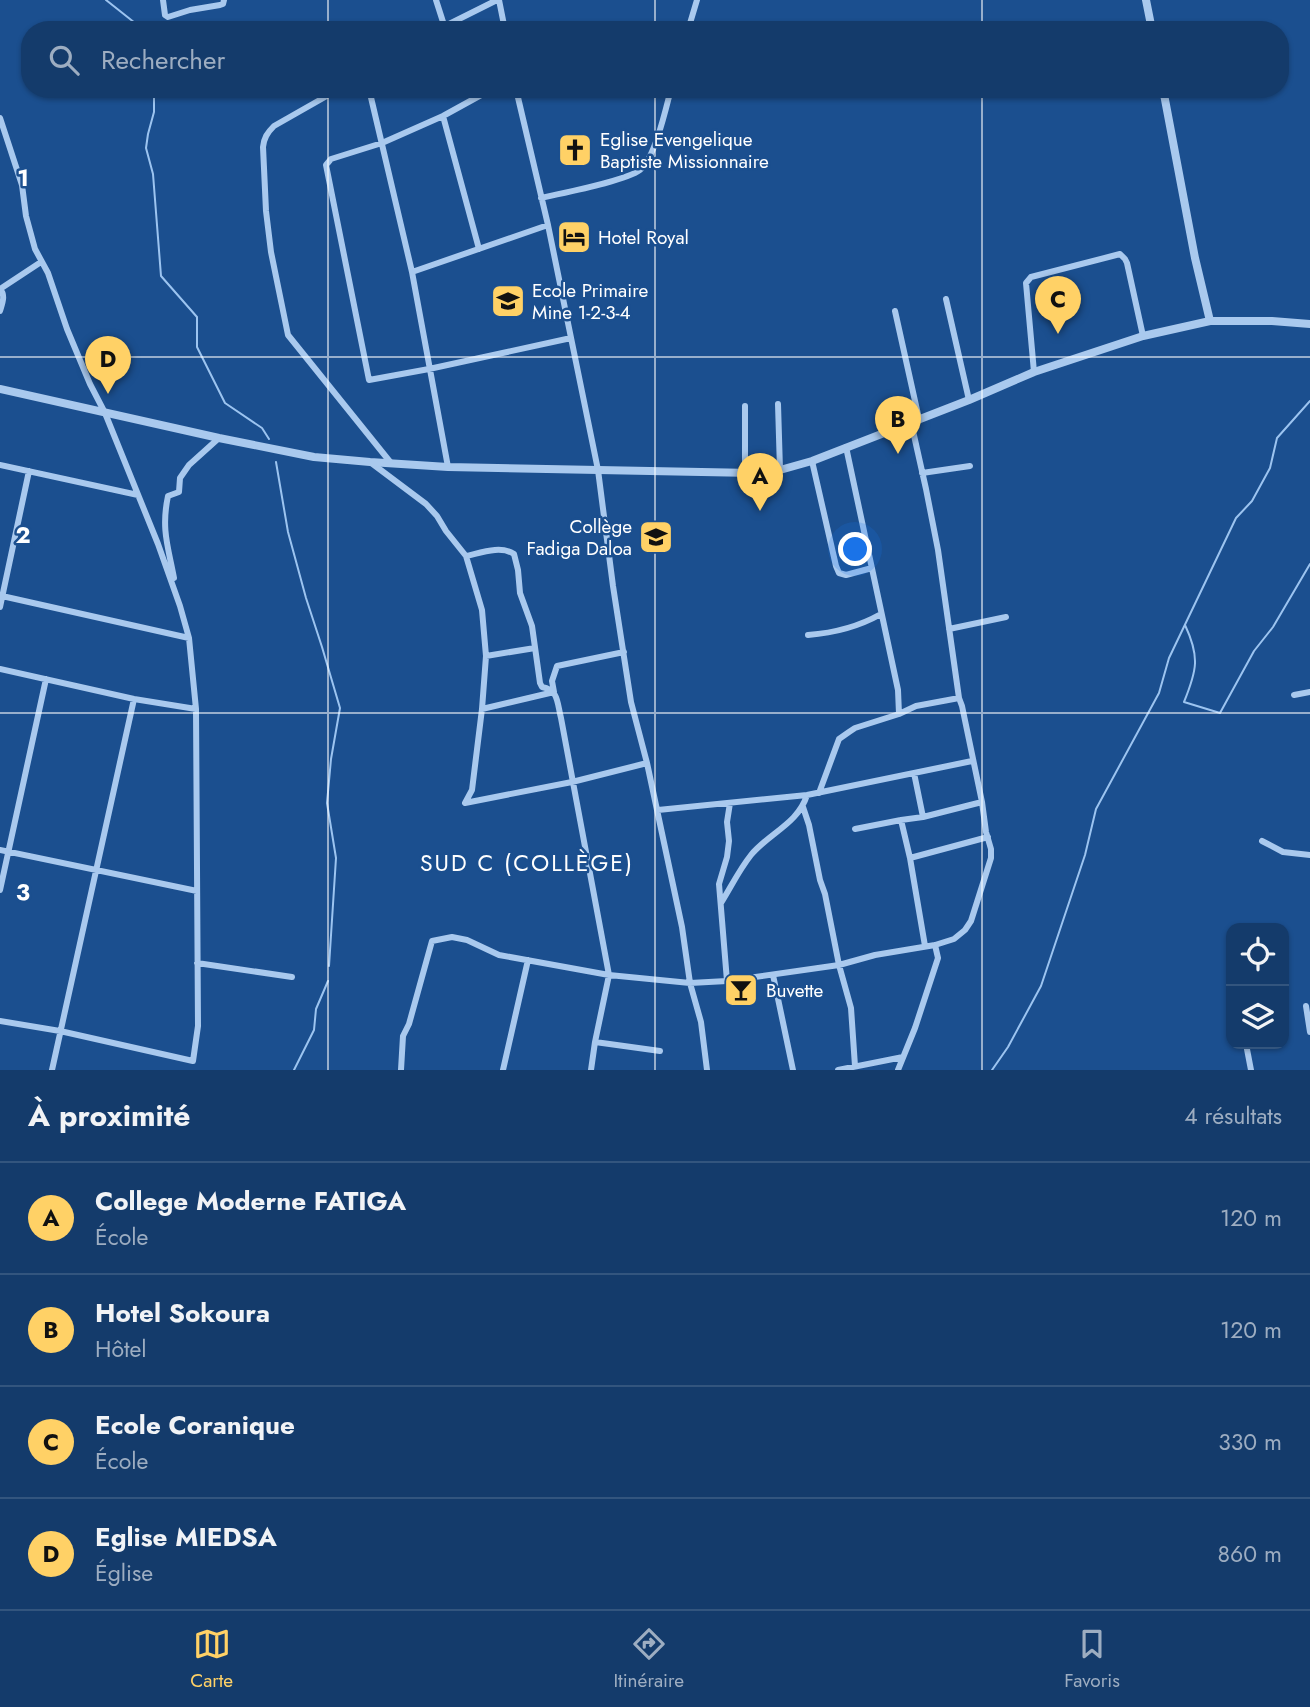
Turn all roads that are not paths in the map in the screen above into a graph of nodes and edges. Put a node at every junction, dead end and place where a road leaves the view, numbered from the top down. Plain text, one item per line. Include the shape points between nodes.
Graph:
1 (163, 0) edge
2 (224, 0) edge
3 (436, 0) edge
4 (498, 0) edge
5 (697, 0) edge
6 (1146, 0) edge
7 (443, 21) edge
8 (453, 21) edge
9 (503, 21) edge
10 (691, 21) edge
11 (1150, 21) edge
12 (324, 98) edge
13 (371, 98) edge
14 (476, 98) edge
15 (518, 98) edge
16 (668, 98) edge
17 (1165, 98) edge
18 (443, 116) junction
19 (0, 118) edge
20 (382, 143) junction
21 (541, 198) junction
22 (548, 225) junction
23 (479, 249) junction
24 (41, 262) junction
25 (412, 272) junction
26 (0, 289) edge
27 (946, 299) dead end
28 (0, 311) edge
29 (895, 311) dead end
30 (1210, 321) junction
31 (1310, 324) edge
32 (1143, 336) junction
33 (570, 338) junction
34 (429, 369) junction
35 (1034, 372) junction
36 (0, 389) edge
37 (968, 400) junction
38 (778, 404) dead end
39 (745, 406) dead end
40 (105, 413) junction
41 (915, 420) junction
42 (219, 438) junction
43 (846, 447) junction
44 (812, 461) junction
45 (370, 462) junction
46 (391, 463) junction
47 (0, 465) edge
48 (970, 466) dead end
49 (448, 467) junction
50 (598, 470) junction
51 (780, 470) junction
52 (29, 471) junction
53 (745, 473) junction
54 (922, 473) junction
55 (138, 495) junction
56 (466, 556) junction
57 (872, 568) junction
58 (2, 596) junction
59 (180, 606) junction
60 (0, 607) edge
61 (881, 614) junction
62 (1006, 617) dead end
63 (949, 629) junction
64 (808, 635) dead end
65 (189, 638) junction
66 (535, 648) junction
67 (624, 652) junction
68 (486, 656) junction
69 (0, 669) edge
70 (46, 679) junction
71 (554, 692) junction
72 (1310, 692) edge
73 (1294, 695) dead end
74 (959, 698) junction
75 (134, 699) junction
76 (197, 709) junction
77 (482, 709) junction
78 (900, 714) junction
79 (972, 761) junction
80 (647, 763) junction
81 (915, 773) junction
82 (572, 782) junction
83 (819, 793) junction
84 (807, 795) junction
85 (982, 802) junction
86 (730, 803) junction
87 (803, 807) junction
88 (658, 810) junction
89 (923, 817) junction
90 (901, 820) junction
91 (855, 830) dead end
92 (988, 837) junction
93 (1262, 841) dead end
94 (0, 849) edge
95 (9, 851) junction
96 (1310, 855) edge
97 (910, 858) junction
98 (97, 870) junction
99 (0, 890) edge
100 (197, 891) junction
101 (720, 904) junction
102 (935, 945) junction
103 (925, 946) junction
104 (528, 960) junction
105 (197, 963) junction
106 (839, 965) junction
107 (609, 975) junction
108 (774, 975) junction
109 (292, 977) dead end
110 (727, 981) junction
111 (690, 983) junction
112 (1306, 1006) dead end
113 (0, 1021) edge
114 (60, 1031) junction
115 (1310, 1032) edge
116 (595, 1042) junction
117 (1247, 1049) edge
118 (660, 1051) dead end
119 (903, 1058) junction
120 (855, 1066) junction
121 (52, 1070) edge
122 (401, 1070) edge
123 (503, 1070) edge
124 (591, 1070) edge
125 (707, 1070) edge
126 (793, 1070) edge
127 (838, 1070) edge
128 (898, 1070) edge
129 (1251, 1070) edge

1 - 2 street via 168,17 220,5
3 - 7 street
4 - 8 street
4 - 9 street
5 - 10 street
6 - 11 street
12 - 46 street via 274,127 264,139 271,253 288,335
13 - 20 street
14 - 18 street
15 - 21 street
16 - 21 street via 653,149 640,170
17 - 30 street
18 - 20 street
18 - 23 street
19 - 24 street
20 - 25 street
20 - 34 street via 326,164 369,380
21 - 22 street
22 - 23 street
22 - 33 street
23 - 25 street
24 - 26 street
24 - 40 street
25 - 34 street
26 - 28 street via 4,298
27 - 37 street
29 - 41 street
30 - 31 street
30 - 32 street
32 - 35 street
32 - 35 street via 1121,254 1031,277 1026,283
33 - 34 street
33 - 50 street
34 - 49 street
35 - 37 street
36 - 40 street
37 - 41 street
38 - 51 street
39 - 53 street
40 - 42 street
40 - 55 street
41 - 43 street
41 - 54 street
42 - 45 street via 280,452
42 - 59 street via 182,474 179,492 168,496 164,528
43 - 44 street
43 - 57 street
44 - 51 street
44 - 57 street via 835,566 841,575
45 - 46 street
45 - 56 street via 426,504
46 - 49 street
47 - 52 street
48 - 54 street
49 - 50 street
50 - 53 street
50 - 67 street
51 - 53 street
52 - 55 street
52 - 58 street
54 - 63 street
55 - 59 street
56 - 66 street via 498,550 514,554
56 - 68 street via 482,610
57 - 61 street
58 - 60 street
58 - 65 street
59 - 65 street
61 - 64 street via 857,626
61 - 78 street
62 - 63 street
63 - 74 street
65 - 76 street
66 - 68 street
66 - 71 street via 542,687
67 - 71 street via 557,666
67 - 80 street
68 - 77 street
69 - 70 street
70 - 75 street
70 - 95 street
71 - 77 street
71 - 82 street
72 - 73 street
74 - 78 street via 916,706
74 - 79 street
75 - 76 street
75 - 98 street
76 - 100 street
77 - 82 street via 472,790 465,803
78 - 83 street via 855,728 839,739
79 - 81 street
79 - 85 street
80 - 82 street
80 - 88 street
81 - 83 street
81 - 89 street
82 - 107 street
83 - 84 street
84 - 86 street
84 - 87 street
85 - 89 street
85 - 92 street
86 - 88 street
86 - 101 street
87 - 101 street via 751,855
87 - 106 street
88 - 111 street
89 - 90 street
90 - 91 street
90 - 97 street
92 - 97 street
92 - 102 street via 990,860 971,921 960,935
93 - 96 street via 1283,852
94 - 95 street
95 - 98 street
95 - 99 street
97 - 103 street
98 - 100 street
98 - 114 street
100 - 105 street
101 - 110 street
102 - 103 street
102 - 119 street via 938,958
103 - 106 street
104 - 107 street
104 - 122 street via 499,955 467,940 432,940 403,1036
104 - 123 street
105 - 109 street
105 - 114 street via 198,1026 193,1060
106 - 108 street
106 - 120 street via 853,1020
107 - 111 street
107 - 116 street
108 - 110 street
108 - 126 street
110 - 111 street
111 - 125 street
112 - 115 street
113 - 114 street
114 - 121 street
116 - 118 street
116 - 124 street
117 - 129 street
119 - 120 street
119 - 128 street
120 - 127 street

